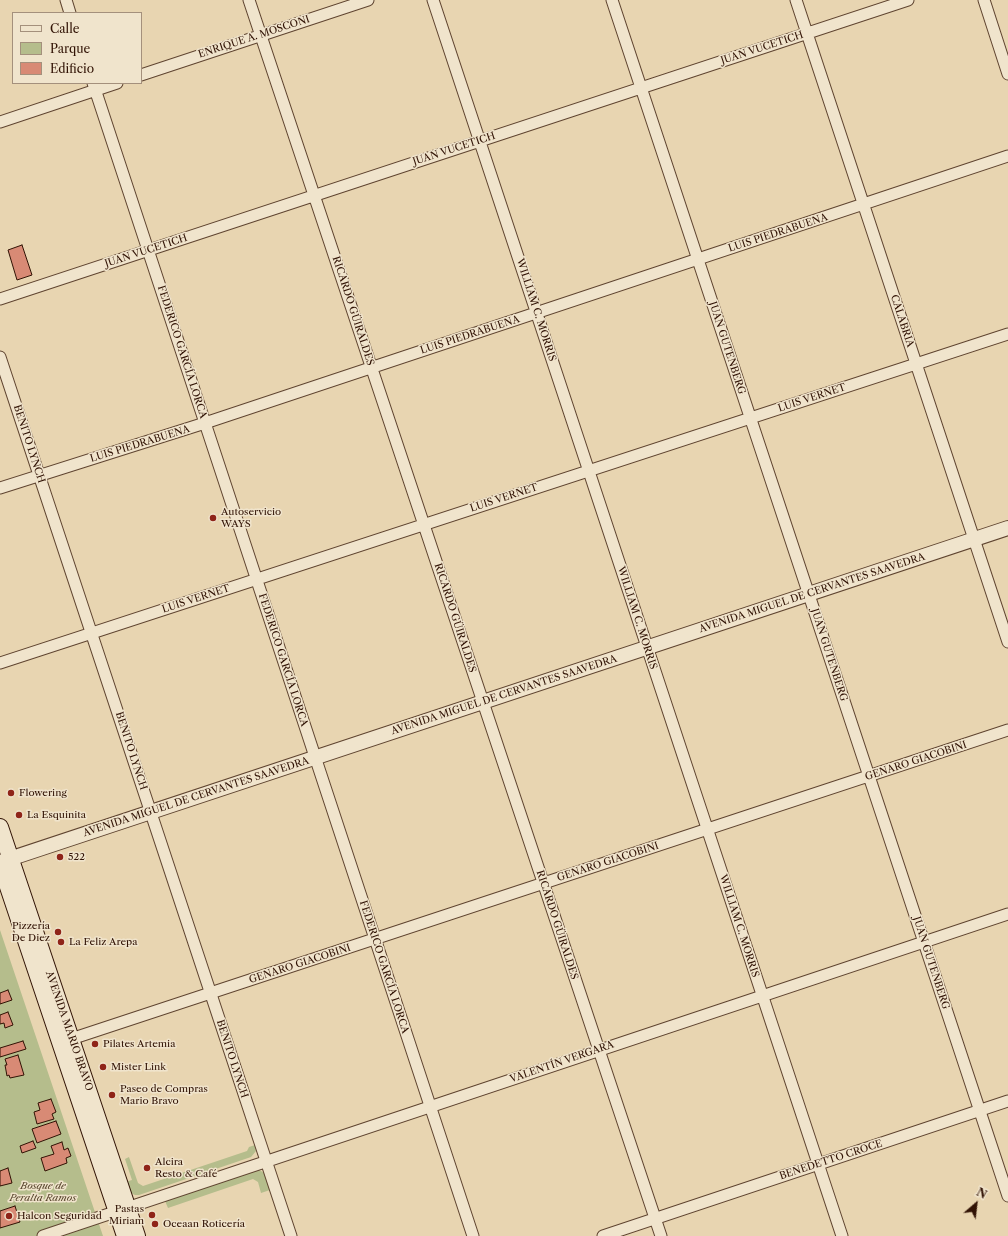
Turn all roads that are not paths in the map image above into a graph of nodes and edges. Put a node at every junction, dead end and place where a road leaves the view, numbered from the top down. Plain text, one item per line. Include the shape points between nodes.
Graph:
1 (66, 0) edge
2 (250, 0) edge
3 (368, 0) edge
4 (433, 0) edge
5 (612, 0) edge
6 (796, 0) edge
7 (908, 0) edge
8 (984, 0) edge
9 (70, 12) edge
10 (807, 33) junction
11 (261, 35) junction
12 (1008, 74) edge
13 (142, 75) edge
14 (111, 84) edge
15 (94, 87) edge
16 (641, 88) junction
17 (0, 122) edge
18 (480, 141) junction
19 (1008, 156) edge
20 (315, 195) junction
21 (863, 204) junction
22 (148, 250) junction
23 (698, 259) junction
24 (0, 299) edge
25 (536, 313) junction
26 (1008, 334) edge
27 (0, 357) edge
28 (916, 364) junction
29 (372, 368) junction
30 (750, 418) junction
31 (205, 423) junction
32 (589, 471) junction
33 (39, 475) junction
34 (0, 488) edge
35 (424, 524) junction
36 (1008, 528) edge
37 (974, 539) junction
38 (256, 579) junction
39 (808, 594) junction
40 (92, 633) junction
41 (1008, 642) edge
42 (647, 648) junction
43 (0, 663) edge
44 (483, 702) junction
45 (1008, 730) edge
46 (315, 757) junction
47 (869, 776) junction
48 (151, 812) junction
49 (0, 826) edge
50 (707, 829) junction
51 (4, 861) edge
52 (543, 884) junction
53 (1008, 914) edge
54 (375, 939) junction
55 (924, 942) junction
56 (211, 993) junction
57 (762, 996) junction
58 (71, 1039) junction
59 (599, 1050) junction
60 (1008, 1101) edge
61 (430, 1106) junction
62 (980, 1111) junction
63 (267, 1161) junction
64 (818, 1164) junction
65 (1008, 1196) edge
66 (122, 1210) junction
67 (655, 1219) junction
68 (43, 1236) edge
69 (125, 1236) edge
70 (137, 1236) edge
71 (291, 1236) edge
72 (473, 1236) edge
73 (603, 1236) edge
74 (660, 1236) edge
75 (842, 1236) edge

1 - 9 street
2 - 11 street, RICARDO GÜIRALDES
3 - 11 street, ENRIQUE A. MOSCONI
4 - 18 street, WILLIAM C. MORRIS
5 - 16 street, JUAN GUTENBERG
6 - 10 street, CALABRIA
7 - 10 street, JUAN VUCETICH
8 - 12 street
10 - 16 street, JUAN VUCETICH
10 - 21 street, CALABRIA
11 - 13 street, ENRIQUE A. MOSCONI
11 - 20 street, RICARDO GÜIRALDES
14 - 15 street
15 - 17 street
15 - 22 street, FEDERICO GARCÍA LORCA
16 - 18 street, JUAN VUCETICH
16 - 23 street, JUAN GUTENBERG
18 - 20 street, JUAN VUCETICH
18 - 25 street, WILLIAM C. MORRIS
19 - 21 street, LUIS PIEDRABUENA
20 - 22 street, JUAN VUCETICH
20 - 29 street, RICARDO GÜIRALDES
21 - 23 street, LUIS PIEDRABUENA
21 - 28 street, CALABRIA
22 - 24 street, JUAN VUCETICH
22 - 31 street, FEDERICO GARCÍA LORCA
23 - 25 street, LUIS PIEDRABUENA
23 - 30 street, JUAN GUTENBERG
25 - 29 street, LUIS PIEDRABUENA
25 - 32 street, WILLIAM C. MORRIS
26 - 28 street, LUIS VERNET
27 - 33 street, BENITO LYNCH
28 - 30 street, LUIS VERNET
28 - 37 street, CALABRIA
29 - 31 street, LUIS PIEDRABUENA
29 - 35 street, RICARDO GÜIRALDES
30 - 32 street, LUIS VERNET
30 - 39 street, JUAN GUTENBERG
31 - 33 street, LUIS PIEDRABUENA
31 - 38 street, FEDERICO GARCÍA LORCA
32 - 35 street, LUIS VERNET
32 - 42 street, WILLIAM C. MORRIS
33 - 34 street, LUIS PIEDRABUENA
33 - 40 street, BENITO LYNCH
35 - 38 street, LUIS VERNET
35 - 44 street, RICARDO GÜIRALDES
36 - 37 street, AVENIDA MIGUEL DE CERVANTES SAAVEDRA
37 - 39 street, AVENIDA MIGUEL DE CERVANTES SAAVEDRA
37 - 41 street, CALABRIA
38 - 40 street, LUIS VERNET
38 - 46 street, FEDERICO GARCÍA LORCA
39 - 42 street, AVENIDA MIGUEL DE CERVANTES SAAVEDRA
39 - 47 street, JUAN GUTENBERG
40 - 43 street, LUIS VERNET
40 - 48 street, BENITO LYNCH
42 - 44 street, AVENIDA MIGUEL DE CERVANTES SAAVEDRA
42 - 50 street, WILLIAM C. MORRIS
44 - 46 street, AVENIDA MIGUEL DE CERVANTES SAAVEDRA
44 - 52 street, RICARDO GÜIRALDES
45 - 47 street, GENARO GIACOBINI
46 - 48 street, AVENIDA MIGUEL DE CERVANTES SAAVEDRA
46 - 54 street, FEDERICO GARCÍA LORCA
47 - 50 street, GENARO GIACOBINI
47 - 55 street, JUAN GUTENBERG
48 - 51 street, AVENIDA MIGUEL DE CERVANTES SAAVEDRA
48 - 56 street, BENITO LYNCH
49 - 51 main road, AVENIDA MARIO BRAVO
50 - 52 street, GENARO GIACOBINI
50 - 57 street, WILLIAM C. MORRIS
51 - 58 main road, AVENIDA MARIO BRAVO
51 - 66 main road, AVENIDA MARIO BRAVO
52 - 54 street, GENARO GIACOBINI
52 - 59 street, RICARDO GÜIRALDES
53 - 55 street, VALENTÍN VERGARA
54 - 56 street, GENARO GIACOBINI
54 - 61 street, FEDERICO GARCÍA LORCA
55 - 57 street, VALENTÍN VERGARA
55 - 62 street, JUAN GUTENBERG
56 - 58 street, GENARO GIACOBINI
56 - 63 street, BENITO LYNCH
57 - 59 street, VALENTÍN VERGARA
57 - 64 street, WILLIAM C. MORRIS
58 - 66 main road, AVENIDA MARIO BRAVO
59 - 61 street, VALENTÍN VERGARA
59 - 67 street, RICARDO GÜIRALDES
60 - 62 street, BENEDETTO CROCE
61 - 63 street, VALENTÍN VERGARA
61 - 72 street, FEDERICO GARCÍA LORCA
62 - 64 street, BENEDETTO CROCE
62 - 65 street, JUAN GUTENBERG
63 - 66 street, VALENTÍN VERGARA
63 - 71 street, BENITO LYNCH
64 - 67 street, BENEDETTO CROCE
64 - 75 street, WILLIAM C. MORRIS
66 - 68 street, VALENTÍN VERGARA
66 - 69 main road, AVENIDA MARIO BRAVO
66 - 70 main road, AVENIDA MARIO BRAVO
67 - 73 street, BENEDETTO CROCE
67 - 74 street, RICARDO GÜIRALDES

